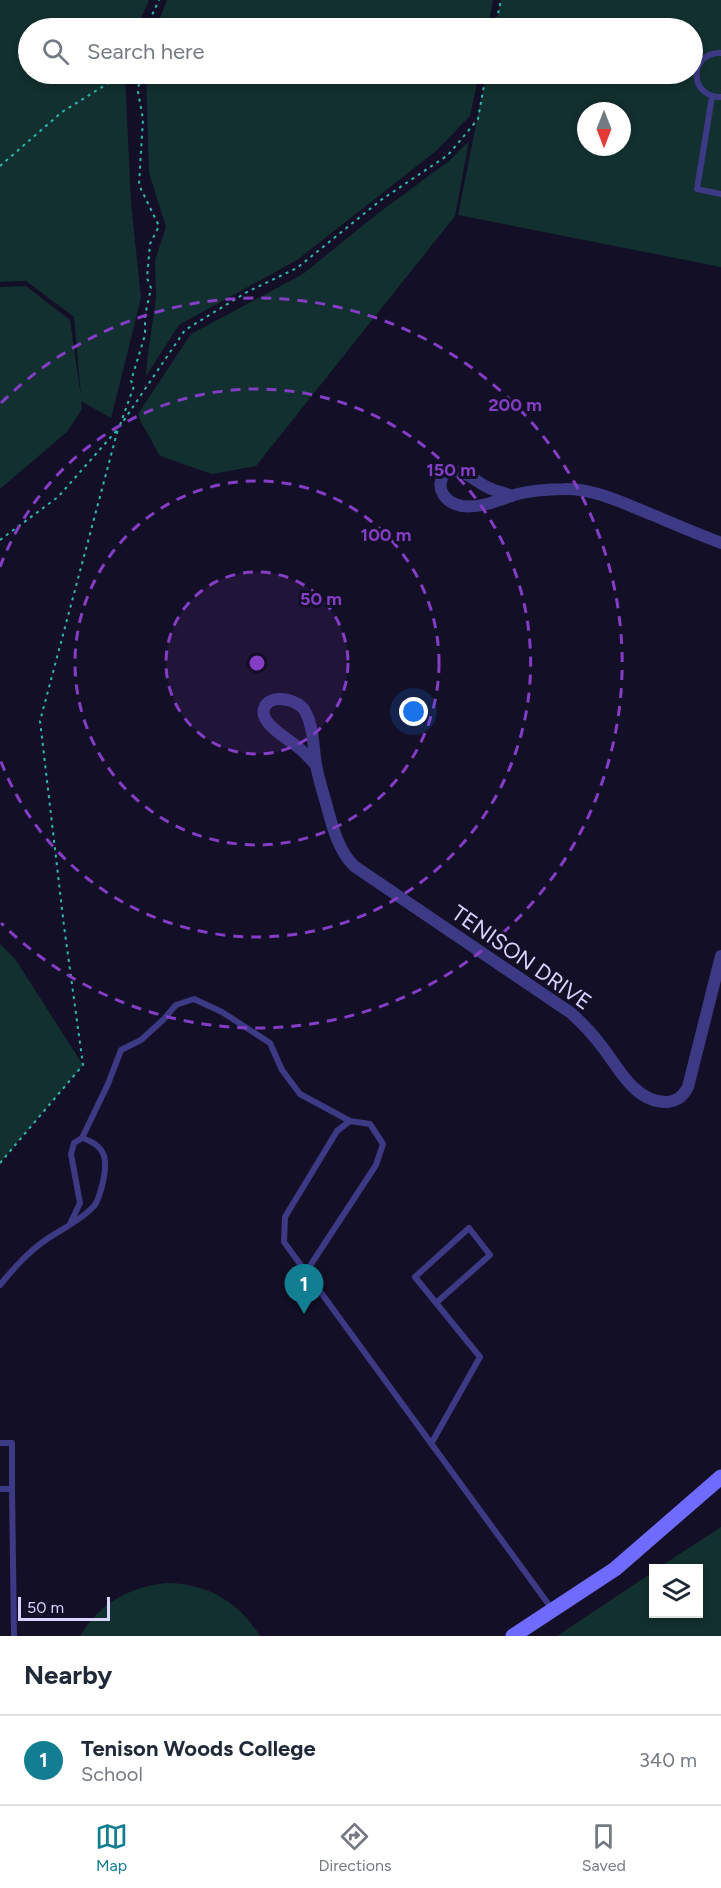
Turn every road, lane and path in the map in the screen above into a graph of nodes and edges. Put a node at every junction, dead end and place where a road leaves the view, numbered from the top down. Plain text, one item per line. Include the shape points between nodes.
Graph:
1 (159, 0) edge
2 (501, 0) edge
3 (151, 18) edge
4 (497, 18) edge
5 (721, 53) edge
6 (703, 59) edge
7 (107, 84) edge
8 (139, 84) edge
9 (484, 84) edge
10 (699, 84) edge
11 (712, 97) junction
12 (721, 97) edge
13 (0, 166) edge
14 (721, 194) edge
15 (118, 429) junction
16 (512, 496) junction
17 (0, 540) edge
18 (721, 543) edge
19 (316, 765) junction
20 (721, 957) edge
21 (350, 1121) junction
22 (82, 1138) junction
23 (0, 1163) edge
24 (70, 1224) junction
25 (306, 1272) junction
26 (0, 1285) edge
27 (436, 1303) junction
28 (0, 1443) edge
29 (431, 1444) junction
30 (721, 1477) edge
31 (0, 1489) edge
32 (12, 1489) junction
33 (552, 1609) junction
34 (14, 1636) edge
35 (513, 1636) edge

1 - 3 path
2 - 4 path
5 - 6 lane
7 - 13 path via 62,112
8 - 15 path via 143,119 139,185 159,226 150,244 147,278 151,288 145,335 131,381 134,386
9 - 15 path via 478,119 448,155 381,200 297,268 247,292 185,330
10 - 11 lane
11 - 12 lane
11 - 14 lane via 697,189
15 - 17 path via 58,498
15 - 23 path via 40,721 83,1065
16 - 16 street via 461,471 445,473 440,481 444,496 463,506 491,504
16 - 18 street via 567,489 586,492
19 - 19 street, TENISON DRIVE via 267,722 264,713 272,700 302,707 311,728
19 - 20 street, TENISON DRIVE via 333,829 346,858 571,1013 635,1089 649,1099 674,1101 688,1086
21 - 22 lane via 300,1094 282,1070 270,1043 194,999 176,1005 141,1040 122,1050
21 - 25 lane via 337,1131 285,1217 284,1242
21 - 25 lane via 370,1124 383,1144 376,1165
22 - 24 lane via 74,1143 71,1154 80,1203
22 - 24 lane via 94,1142 104,1152 106,1169 95,1206
24 - 26 lane via 19,1262
25 - 29 lane
27 - 27 lane via 415,1277 469,1228 490,1255
27 - 29 lane via 480,1357
28 - 32 lane via 12,1443
29 - 33 lane
30 - 33 main road via 615,1569
31 - 32 lane
32 - 34 lane
33 - 35 main road

